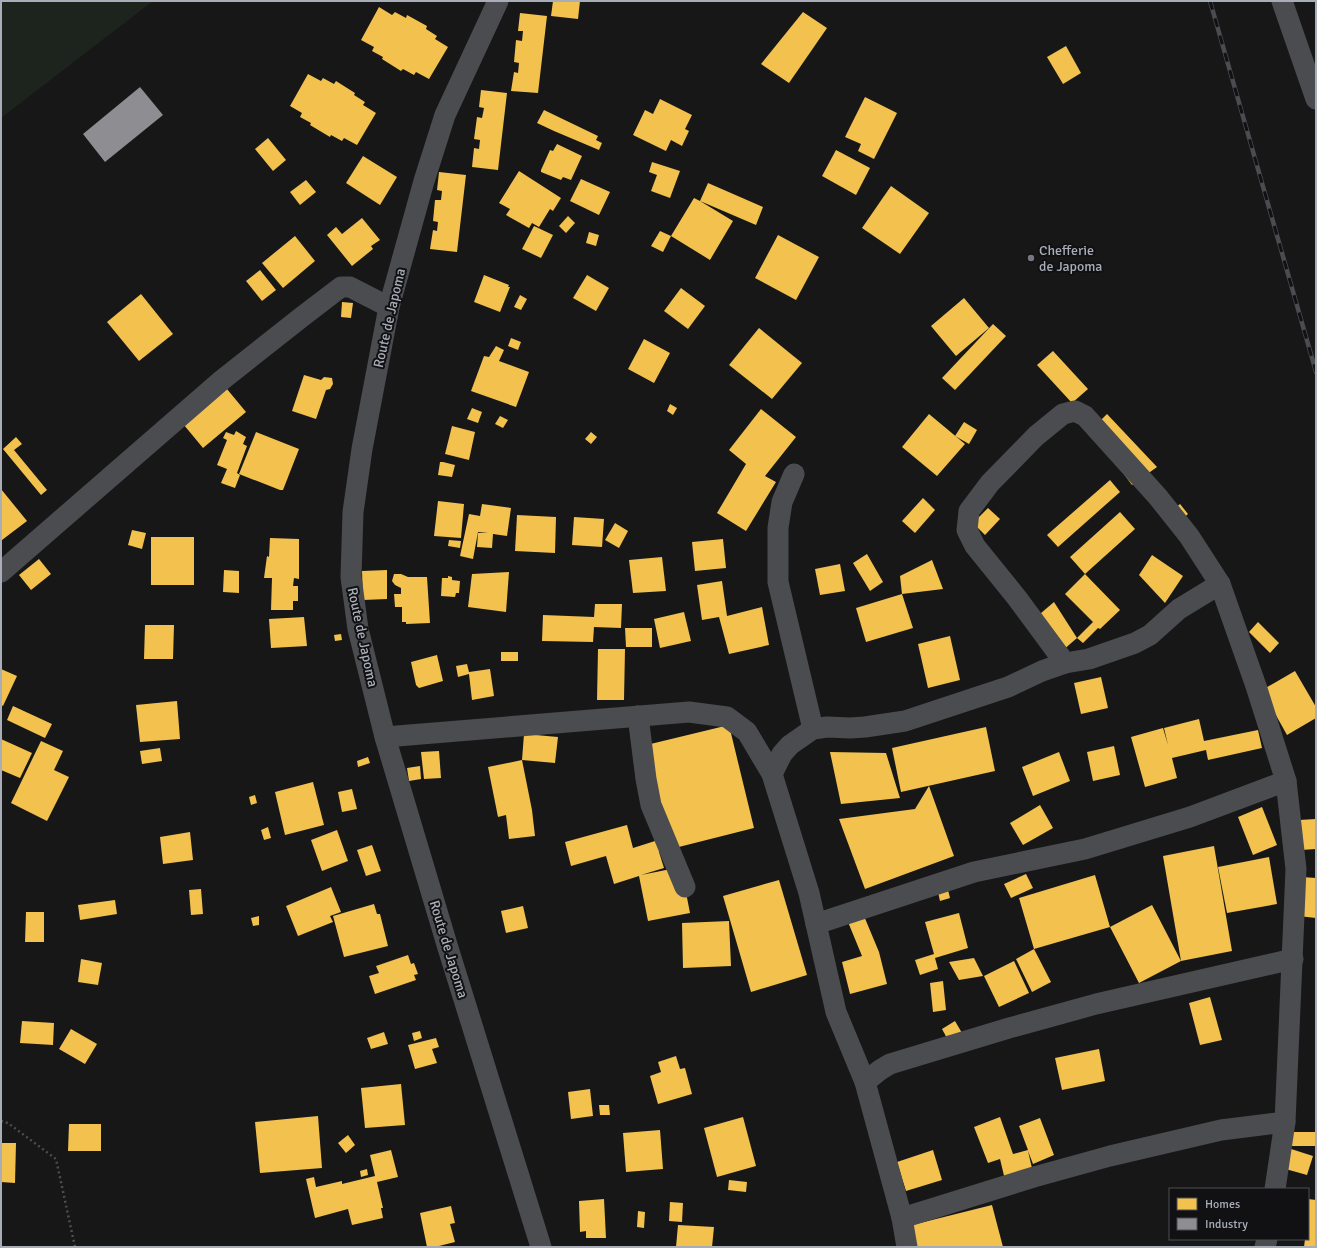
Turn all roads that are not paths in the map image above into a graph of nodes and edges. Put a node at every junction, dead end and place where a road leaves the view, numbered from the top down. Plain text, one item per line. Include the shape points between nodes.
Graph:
1 (498, 1) edge
2 (1282, 1) edge
3 (1316, 99) edge
4 (389, 307) junction
5 (794, 474) dead end
6 (1, 572) edge
7 (1220, 584) junction
8 (1065, 663) junction
9 (638, 716) junction
10 (813, 729) junction
11 (385, 737) junction
12 (772, 774) junction
13 (1286, 781) junction
14 (685, 887) dead end
15 (816, 924) junction
16 (1293, 959) junction
17 (865, 1082) junction
18 (1285, 1122) junction
19 (1274, 1188) edge
20 (902, 1218) junction
21 (541, 1247) edge
22 (907, 1247) edge

1 - 4 street, Route de Japoma via 446,115 424,181
2 - 3 street
4 - 6 street via 350,287 341,287 222,380
4 - 11 street, Route de Japoma via 362,449 353,512 351,577 358,629
5 - 10 street via 782,502 778,528 778,582
7 - 8 street via 1179,609 1150,635 1135,643 1089,659
7 - 8 street via 1189,536 1158,497 1085,416 1075,411 1063,414 1036,436 990,483 968,511 967,530 975,546 1018,598
7 - 13 street
8 - 10 street via 1008,687 905,721 865,728
9 - 11 street
9 - 12 street via 689,712 727,717 747,732
9 - 14 street via 651,806
10 - 12 street via 790,745 782,754
11 - 21 street, Route de Japoma
12 - 15 street via 809,893
13 - 15 street via 1190,817 1085,849 974,872
13 - 16 street via 1296,869
15 - 17 street via 836,1012
16 - 17 street via 1096,1004 1009,1028 890,1064
16 - 18 street
17 - 20 street
18 - 19 street
18 - 20 street via 1221,1130 1110,1156
20 - 22 street

